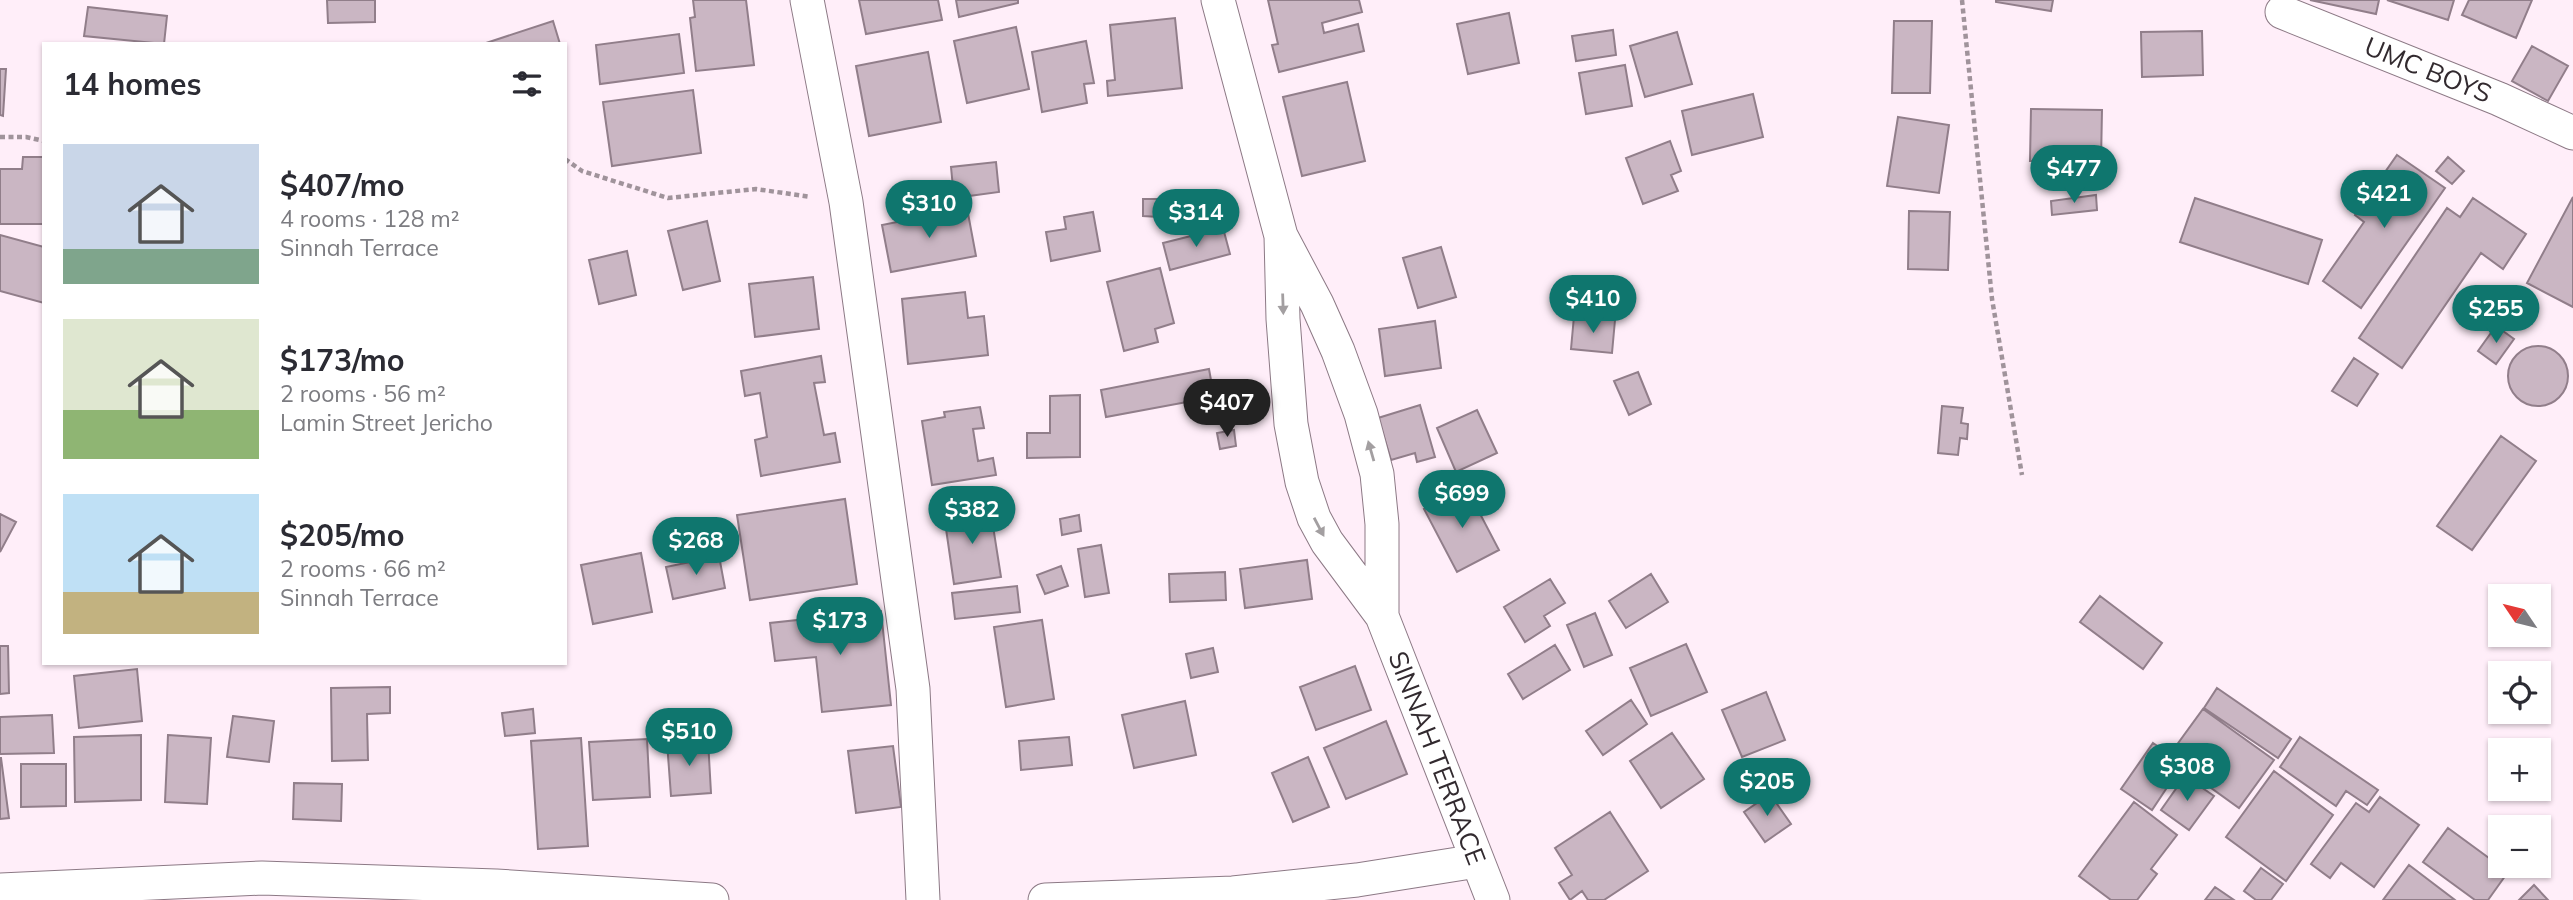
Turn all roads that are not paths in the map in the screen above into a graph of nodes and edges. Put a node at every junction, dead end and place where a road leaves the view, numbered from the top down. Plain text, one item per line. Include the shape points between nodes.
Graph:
1 (807, 0) edge
2 (1217, 0) edge
3 (2282, 12) dead end
4 (2573, 133) edge
5 (1280, 236) junction
6 (1382, 616) junction
7 (1477, 861) junction
8 (262, 889) edge
9 (0, 890) edge
10 (712, 900) edge
11 (923, 900) edge
12 (1045, 900) edge
13 (1493, 900) edge

1 - 11 street via 846,202 913,689
2 - 5 street
3 - 4 street, UMC BOYS
6 -> 5 street, SINNAH TERRACE via 1377,474 1338,351
5 -> 6 street, SINNAH TERRACE via 1291,424 1301,481 1327,542
6 - 7 street, SINNAH TERRACE
7 - 12 street via 1357,880 1233,892
7 - 13 street, SINNAH TERRACE
8 - 9 street
8 - 10 street via 496,886

